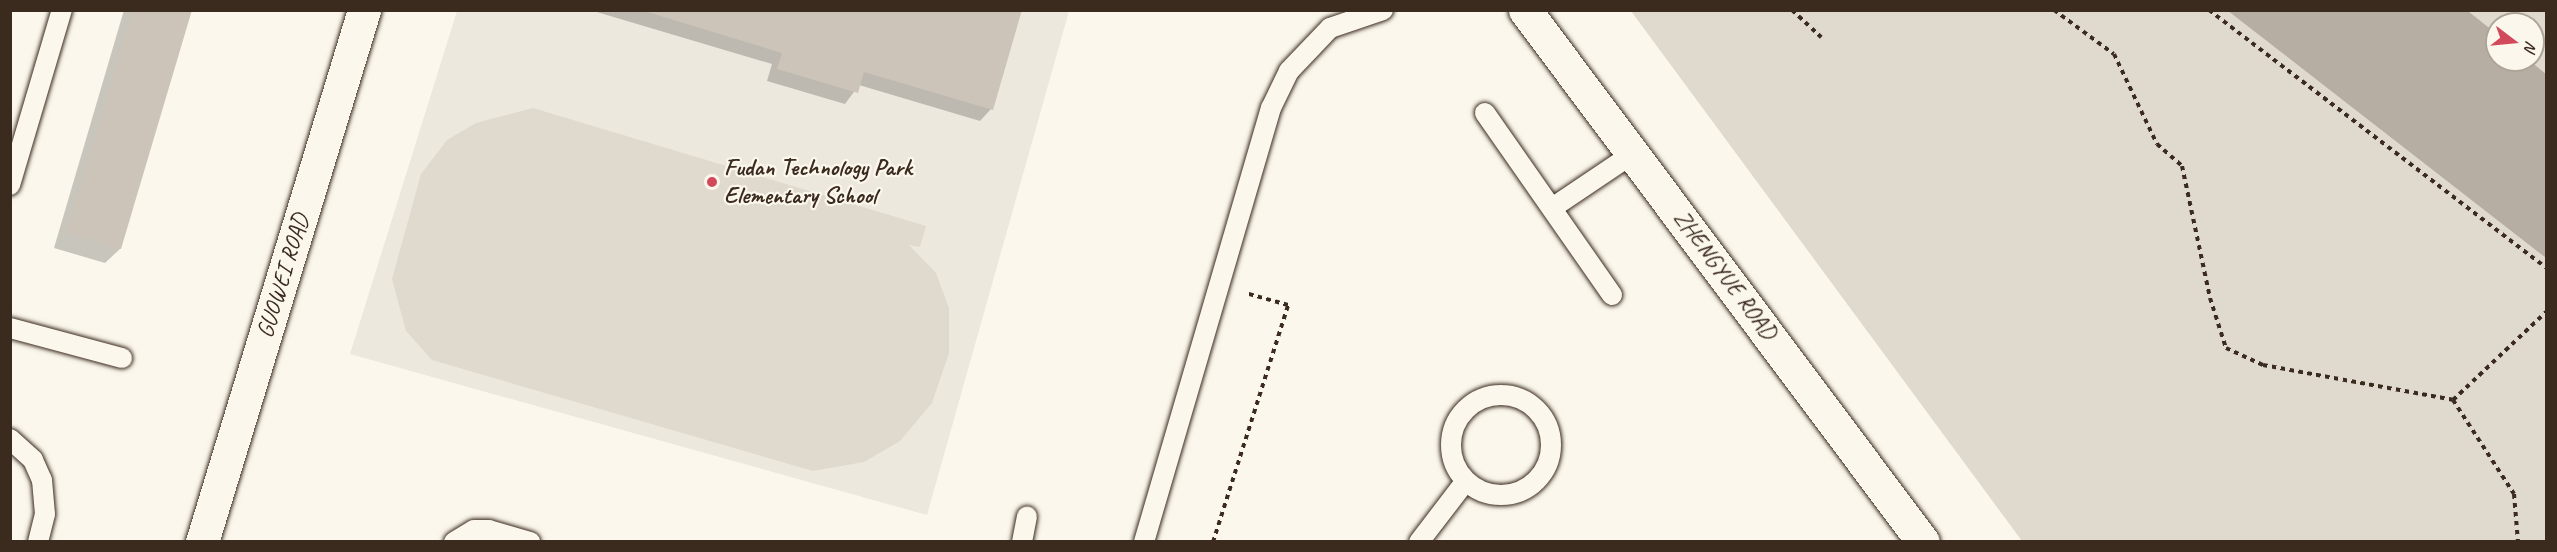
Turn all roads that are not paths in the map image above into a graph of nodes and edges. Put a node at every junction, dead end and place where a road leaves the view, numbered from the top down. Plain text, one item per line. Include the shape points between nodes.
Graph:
1 (62, 10) edge
2 (364, 10) edge
3 (1383, 10) edge
4 (1525, 10) edge
5 (1330, 19) edge
6 (1485, 113) dead end
7 (1634, 153) junction
8 (10, 185) edge
9 (1552, 208) junction
10 (1612, 295) dead end
11 (10, 328) edge
12 (122, 358) dead end
13 (10, 439) edge
14 (1466, 482) junction
15 (1027, 516) dead end
16 (38, 542) edge
17 (202, 542) edge
18 (454, 542) edge
19 (530, 542) edge
20 (1022, 542) edge
21 (1144, 542) edge
22 (1419, 542) edge
23 (1923, 542) edge

1 - 8 lane
2 - 17 street, GUOWEI ROAD
3 - 5 lane
4 - 7 street, ZHENGYUE ROAD
5 - 21 lane via 1289,71 1271,108
6 - 9 lane
7 - 9 lane
7 - 23 street, ZHENGYUE ROAD
9 - 10 lane
11 - 12 lane
13 - 16 lane via 33,460 42,480 45,514
14 - 14 lane via 1494,496 1519,493 1538,481 1548,465 1552,444 1545,418 1526,400 1509,395 1485,397 1469,406 1452,432 1457,470
14 - 22 lane
15 - 20 lane
18 - 19 lane via 474,530 489,530

